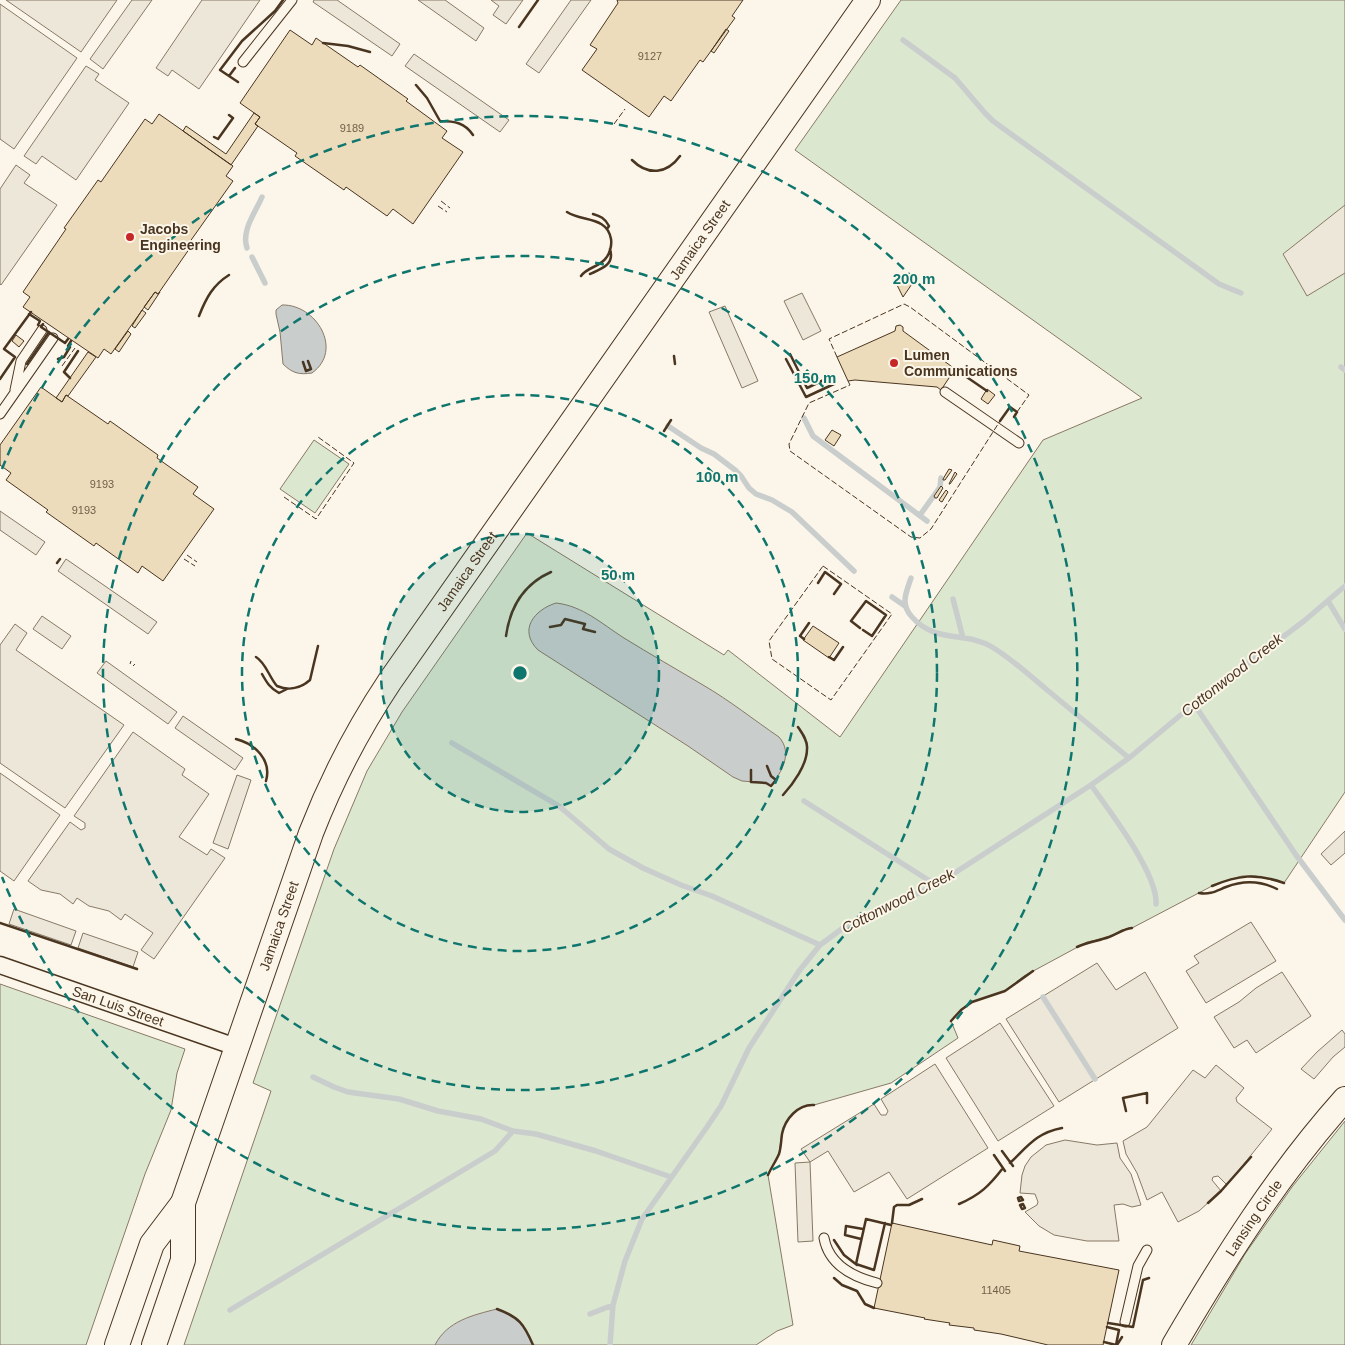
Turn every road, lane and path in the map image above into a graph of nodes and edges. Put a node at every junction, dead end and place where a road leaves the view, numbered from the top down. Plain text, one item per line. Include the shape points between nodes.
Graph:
1 (292, 0) edge
2 (868, 0) edge
3 (243, 62) dead end
4 (42, 330) dead end
5 (53, 338) dead end
6 (945, 392) dead end
7 (14, 393) junction
8 (0, 414) edge
9 (1019, 443) dead end
10 (0, 965) edge
11 (236, 1047) junction
12 (1345, 1099) edge
13 (184, 1204) junction
14 (824, 1238) dead end
15 (1147, 1250) dead end
16 (877, 1283) dead end
17 (1125, 1322) dead end
18 (117, 1345) edge
19 (154, 1345) edge
20 (1174, 1345) edge

1 - 3 lane
2 - 11 main road, Jamaica Street via 390,681 357,733 336,772 311,833
4 - 7 lane via 20,361
5 - 7 lane
6 - 9 lane
7 - 8 lane
10 - 11 street, San Luis Street
11 - 13 main road, Jamaica Street
12 - 20 main road, Lansing Circle via 1257,1211
13 - 18 main road, Jamaica Street via 152,1244
13 - 19 main road, Jamaica Street via 183,1260
14 - 16 lane via 829,1253 840,1266
15 - 17 lane via 1138,1266

